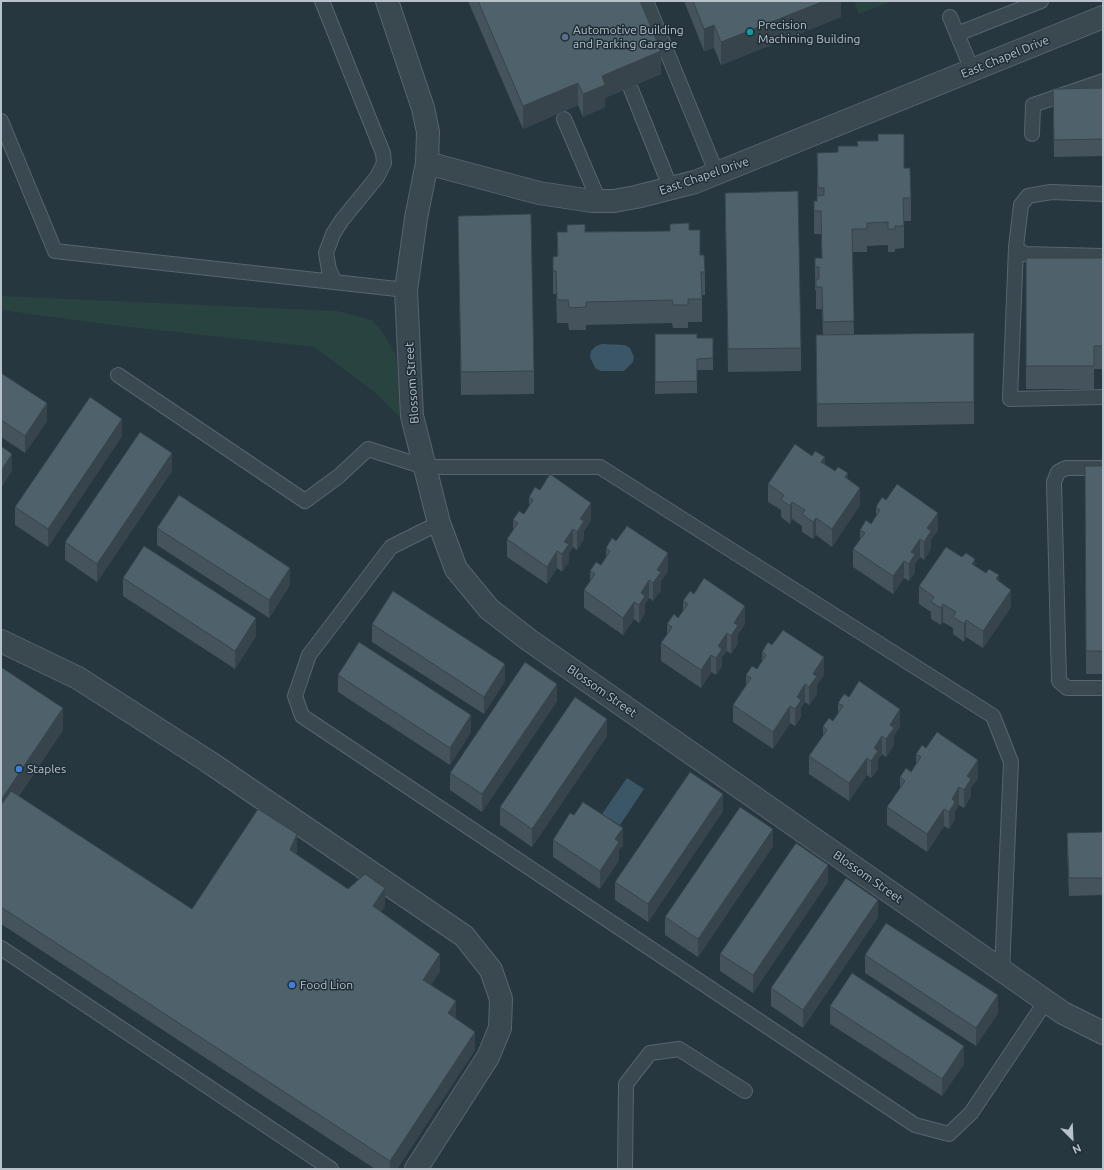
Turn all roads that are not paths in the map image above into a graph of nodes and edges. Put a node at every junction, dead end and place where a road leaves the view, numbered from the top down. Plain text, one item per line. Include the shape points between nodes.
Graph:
1 (322, 1) edge
2 (387, 1) edge
3 (646, 1) edge
4 (1041, 1) edge
5 (950, 17) dead end
6 (1103, 17) edge
7 (957, 34) junction
8 (972, 70) junction
9 (1103, 81) edge
10 (631, 89) dead end
11 (564, 119) dead end
12 (1, 121) edge
13 (1032, 134) dead end
14 (427, 163) junction
15 (716, 174) junction
16 (671, 189) junction
17 (1103, 194) edge
18 (599, 201) junction
19 (1016, 247) junction
20 (1103, 256) edge
21 (335, 282) junction
22 (406, 290) junction
23 (118, 375) dead end
24 (1103, 397) edge
25 (425, 467) junction
26 (1103, 468) edge
27 (439, 523) junction
28 (1, 641) edge
29 (1103, 688) edge
30 (1, 948) edge
31 (1002, 971) junction
32 (1046, 1001) junction
33 (1103, 1034) edge
34 (745, 1091) dead end
35 (331, 1169) edge
36 (416, 1169) edge
37 (625, 1169) edge

1 - 21 lane via 383,153 384,163 377,177 333,234 326,253 329,270
2 - 14 street via 425,114 428,132
3 - 15 lane
4 - 7 lane
5 - 7 lane
6 - 8 street, East Chapel Drive
7 - 8 lane
8 - 15 street, East Chapel Drive
9 - 13 lane via 1033,105
10 - 16 lane
11 - 18 lane
12 - 21 lane via 55,252
14 - 18 street, East Chapel Drive via 539,194
14 - 22 street, Blossom Street
15 - 16 street, East Chapel Drive
16 - 18 street, East Chapel Drive via 636,197
17 - 19 lane via 1051,192 1028,196 1021,205
19 - 20 lane via 1024,254
19 - 24 lane via 1010,399
21 - 22 lane
22 - 25 street, Blossom Street via 412,416
23 - 25 lane via 305,501 339,476 368,449
25 - 27 street, Blossom Street
25 - 31 lane via 600,467 993,716 1011,762
26 - 29 lane via 1066,468 1058,472 1054,482 1059,681 1067,688
27 - 31 street, Blossom Street via 456,569 489,609 529,640
27 - 32 lane via 391,547 310,655 295,696 302,716 916,1125 949,1134 972,1113
28 - 36 street via 78,678 209,762 464,936 491,970 501,999 500,1028 488,1056
30 - 35 lane
31 - 32 street, Blossom Street
32 - 33 street, Blossom Street
34 - 37 lane via 679,1049 650,1053 626,1084

